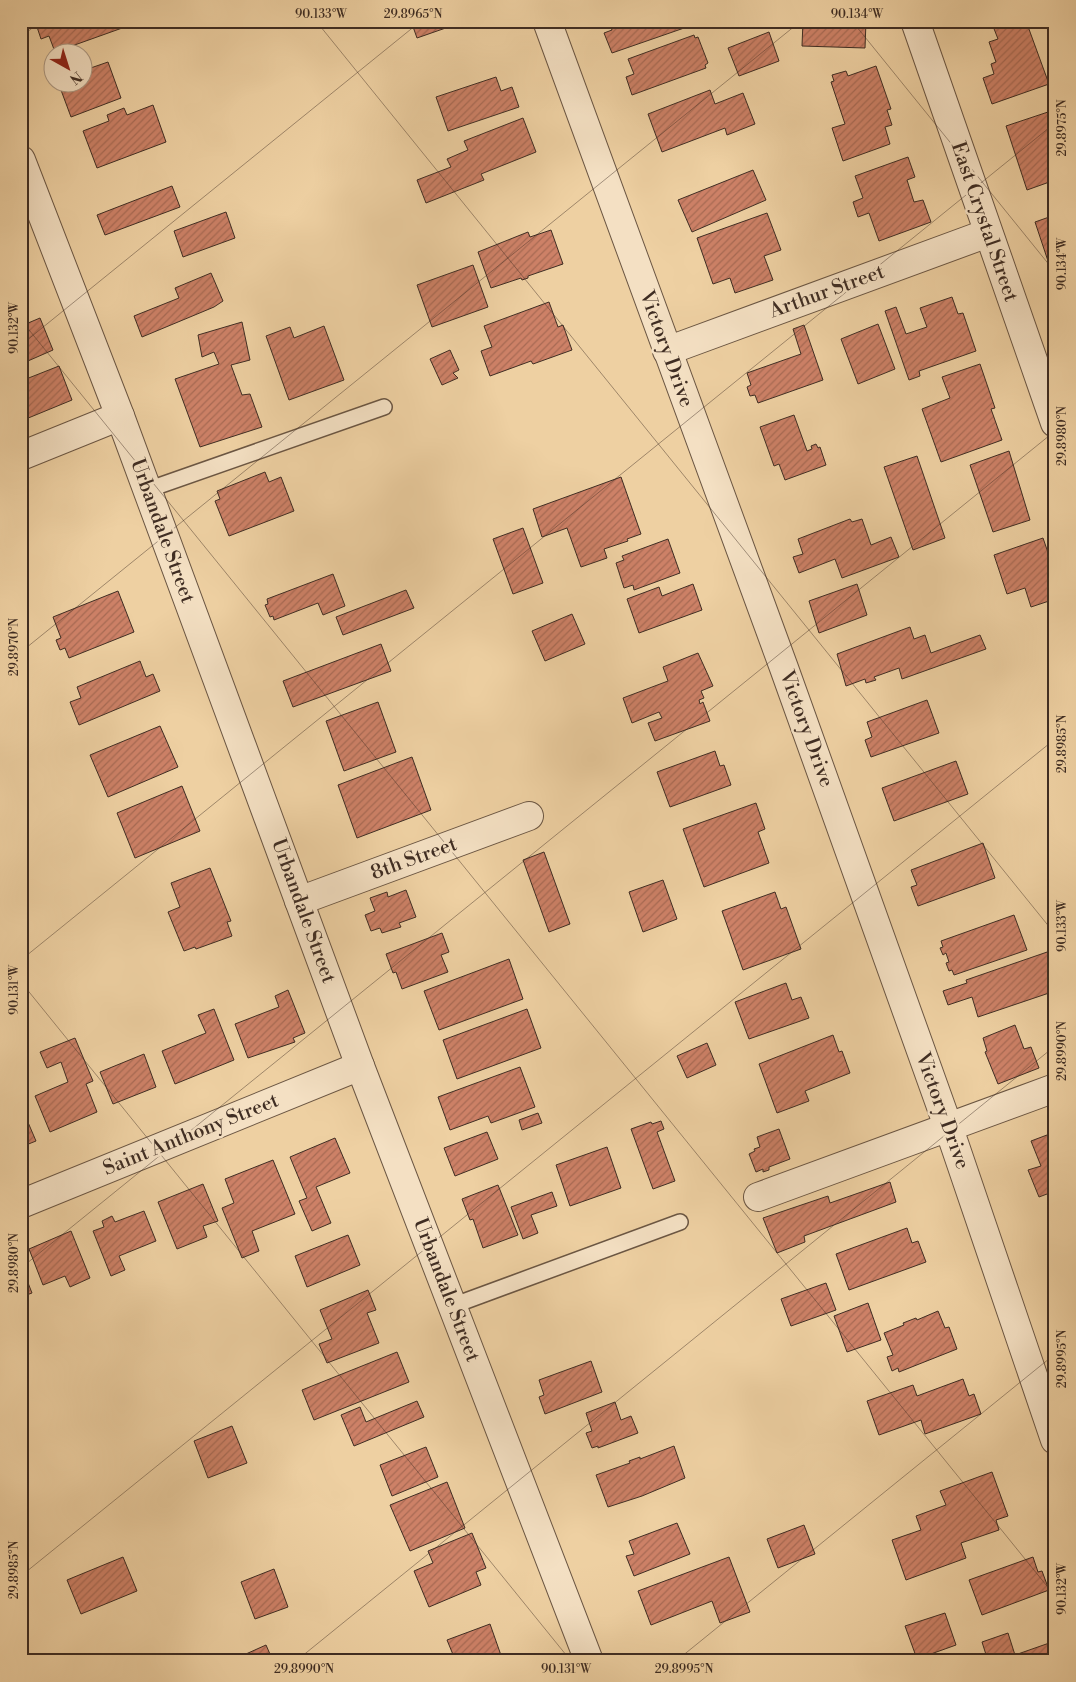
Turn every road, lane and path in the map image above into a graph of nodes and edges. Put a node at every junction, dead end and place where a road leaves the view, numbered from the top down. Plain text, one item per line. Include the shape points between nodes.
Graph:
1 (547, 21) edge
2 (915, 21) edge
3 (21, 160) edge
4 (988, 234) junction
5 (667, 351) junction
6 (384, 406) dead end
7 (120, 416) junction
8 (1055, 423) edge
9 (21, 456) edge
10 (147, 490) junction
11 (529, 816) dead end
12 (299, 901) junction
13 (360, 1066) junction
14 (1055, 1088) edge
15 (947, 1127) junction
16 (758, 1197) dead end
17 (21, 1204) edge
18 (680, 1222) dead end
19 (452, 1306) junction
20 (1055, 1440) edge
21 (589, 1661) edge

1 - 5 street, Victory Drive
2 - 4 street, East Crystal Street
3 - 7 street, Urbandale Street
4 - 5 street, Arthur Street
4 - 8 street, East Crystal Street
5 - 15 street, Victory Drive
6 - 10 lane
7 - 9 street
7 - 10 street, Urbandale Street
10 - 12 street, Urbandale Street
11 - 12 street, 8th Street
12 - 13 street, Urbandale Street
13 - 17 street, Saint Anthony Street
13 - 19 street, Urbandale Street
14 - 15 street
15 - 16 street
15 - 20 street, Victory Drive
18 - 19 lane
19 - 21 street, Urbandale Street

